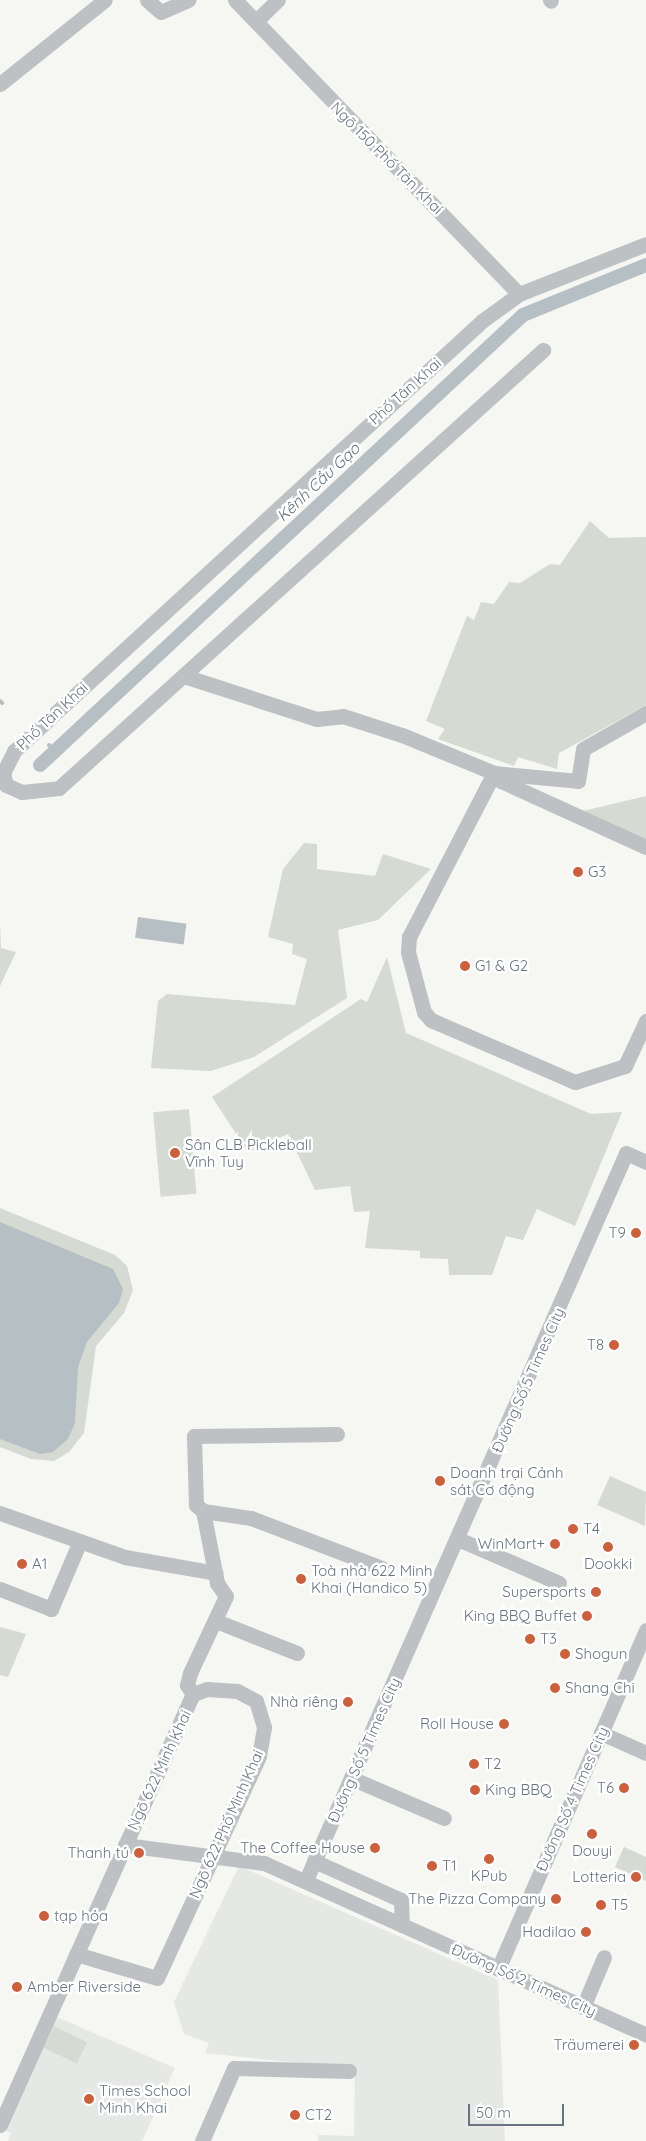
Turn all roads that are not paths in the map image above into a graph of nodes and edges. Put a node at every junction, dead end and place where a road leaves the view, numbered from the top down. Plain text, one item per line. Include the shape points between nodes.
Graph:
1 (105, 0) edge
2 (147, 0) edge
3 (188, 0) edge
4 (236, 0) edge
5 (278, 0) edge
6 (257, 20) junction
7 (0, 84) edge
8 (646, 244) edge
9 (518, 294) junction
10 (543, 350) dead end
11 (184, 676) junction
12 (646, 713) edge
13 (494, 773) junction
14 (3, 789) edge
15 (646, 847) edge
16 (646, 1021) edge
17 (646, 1162) edge
18 (336, 1434) dead end
19 (203, 1511) junction
20 (0, 1513) edge
21 (458, 1538) junction
22 (80, 1542) junction
23 (382, 1568) dead end
24 (216, 1573) junction
25 (559, 1583) dead end
26 (0, 1589) edge
27 (216, 1621) junction
28 (646, 1630) edge
29 (296, 1653) dead end
30 (193, 1694) junction
31 (601, 1733) junction
32 (646, 1753) edge
33 (351, 1778) junction
34 (444, 1818) dead end
35 (124, 1845) junction
36 (213, 1854) junction
37 (314, 1861) junction
38 (306, 1880) junction
39 (402, 1925) junction
40 (76, 1954) junction
41 (604, 1957) dead end
42 (498, 1969) junction
43 (582, 2007) junction
44 (646, 2036) edge
45 (349, 2071) dead end
46 (0, 2125) edge
47 (202, 2141) edge

1 - 7 street
2 - 3 street via 161,12
4 - 6 street, Ngõ 150 Phố Tân Khai
5 - 6 street
6 - 9 street, Ngõ 150 Phố Tân Khai via 332,104 428,196
8 - 9 street, Phố Tân Khai
9 - 14 street, Phố Tân Khai via 475,328 14,751 3,773
10 - 11 street, Phố Tân Khai
11 - 13 street via 316,719 343,716 370,724
11 - 14 street, Phố Tân Khai via 59,788 22,792
12 - 13 street via 583,749 581,777 574,782
13 - 15 street via 501,781
13 - 16 street via 409,937 408,952 424,1012 431,1020 575,1082 625,1066
17 - 21 street, Đường Số 5 Times City via 626,1153
18 - 19 street via 194,1436 196,1505
19 - 23 street via 252,1518
19 - 24 street
20 - 22 street
21 - 25 street
21 - 33 street, Đường Số 5 Times City
22 - 24 street via 125,1557
22 - 26 street via 51,1609
24 - 27 street via 226,1596
27 - 29 street
27 - 30 street via 190,1672 187,1685
28 - 31 street, Đường Số 4 Times City
30 - 35 street, Ngõ 622 Minh Khai
30 - 36 street, Ngõ 622 Phố Minh Khai via 207,1689 237,1691 256,1701 264,1728 259,1756
31 - 32 street
31 - 42 street, Đường Số 4 Times City
33 - 34 street
33 - 37 street, Đường Số 5 Times City
35 - 36 street, Đường Số 2 Times City
35 - 40 street
36 - 38 street, Đường Số 2 Times City via 248,1858
36 - 40 street, Ngõ 622 Phố Minh Khai via 157,1978
37 - 38 street, Đường Số 5 Times City
37 - 39 street via 401,1900
38 - 39 street, Đường Số 2 Times City
39 - 42 street, Đường Số 2 Times City
40 - 46 street
41 - 43 street
42 - 43 street, Đường Số 2 Times City
43 - 44 street, Đường Số 2 Times City
45 - 47 street via 234,2068

